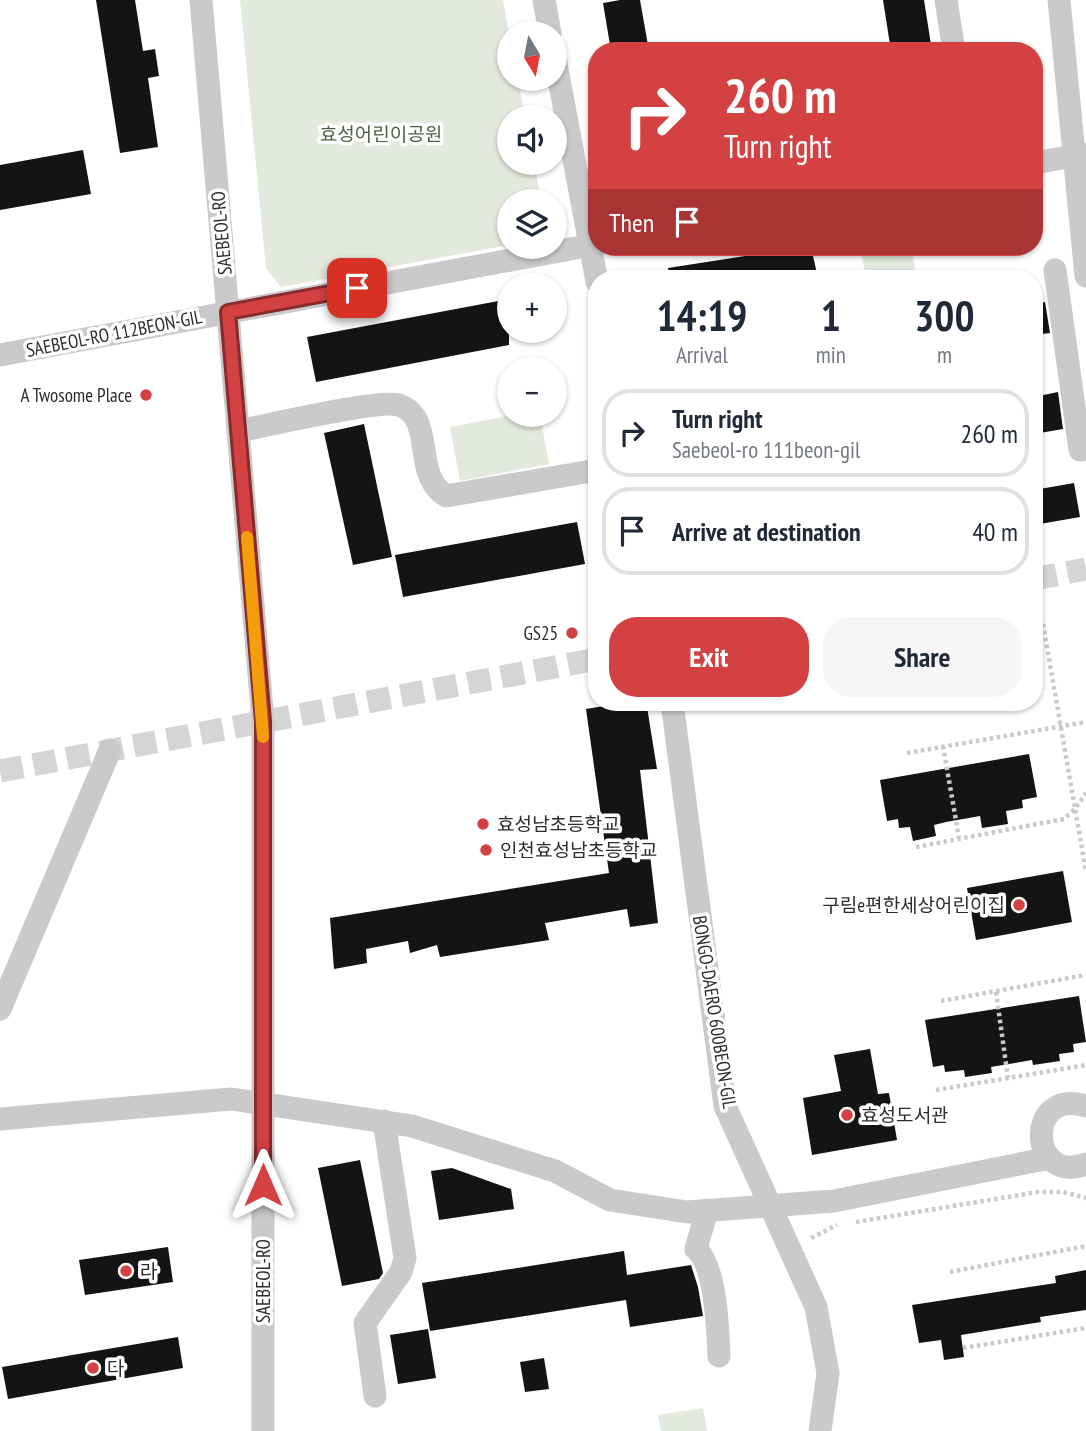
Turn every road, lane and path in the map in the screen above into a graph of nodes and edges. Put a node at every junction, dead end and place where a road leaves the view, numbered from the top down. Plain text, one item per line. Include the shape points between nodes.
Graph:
1 (201, 0) edge
2 (544, 0) edge
3 (946, 0) edge
4 (1059, 0) edge
5 (548, 21) edge
6 (953, 42) edge
7 (562, 91) edge
8 (1081, 155) edge
9 (1043, 161) edge
10 (588, 220) edge
11 (588, 246) edge
12 (1055, 270) dead end
13 (1086, 276) edge
14 (228, 312) junction
15 (0, 355) edge
16 (238, 431) junction
17 (1086, 449) edge
18 (588, 472) edge
19 (1044, 624) dead end
20 (673, 711) edge
21 (1086, 722) edge
22 (1061, 726) junction
23 (943, 746) junction
24 (110, 750) dead end
25 (907, 753) dead end
26 (1086, 793) edge
27 (1075, 809) junction
28 (960, 838) junction
29 (916, 847) dead end
30 (1086, 872) edge
31 (1086, 975) edge
32 (996, 992) junction
33 (941, 1002) dead end
34 (0, 1009) edge
35 (1086, 1065) edge
36 (1008, 1078) junction
37 (936, 1090) dead end
38 (263, 1102) junction
39 (1086, 1106) edge
40 (0, 1119) edge
41 (384, 1122) junction
42 (1050, 1158) junction
43 (1086, 1164) edge
44 (1086, 1198) edge
45 (770, 1205) junction
46 (707, 1210) junction
47 (811, 1238) dead end
48 (1086, 1246) edge
49 (950, 1272) dead end
50 (1086, 1328) edge
51 (963, 1348) dead end
52 (719, 1356) dead end
53 (376, 1396) dead end
54 (263, 1431) edge
55 (820, 1431) edge

1 - 14 street, SAEBEOL-RO
2 - 5 street
3 - 6 street
4 - 8 street
7 - 10 street
8 - 9 street
8 - 13 street
11 - 14 street, SAEBEOL-RO 112BEON-GIL
12 - 17 street via 1080,450
14 - 15 street, SAEBEOL-RO 112BEON-GIL
14 - 16 street, SAEBEOL-RO
16 - 18 street via 397,405 414,414 420,425 430,479 446,496
16 - 38 street, SAEBEOL-RO via 263,721
19 - 22 path
20 - 45 street, BONGO-DAERO 600BEON-GIL via 725,1105
21 - 22 path
22 - 23 path
22 - 27 path
23 - 25 path
23 - 28 path
24 - 34 street
26 - 27 path
27 - 28 path via 1064,819
27 - 30 path
28 - 29 path
31 - 32 path
32 - 33 path
32 - 36 path
35 - 36 path
36 - 37 path
38 - 40 street via 231,1099
38 - 41 street
38 - 54 street, SAEBEOL-RO
39 - 42 street via 1063,1104 1045,1117 1040,1139
41 - 46 street via 412,1126 555,1171 610,1200 687,1212
41 - 53 street via 405,1258 401,1272 365,1323
42 - 43 street via 1068,1167
42 - 45 street via 834,1201
44 - 47 path via 1038,1192 836,1225
45 - 46 street
45 - 55 street, BONGO-DAERO 600BEON-GIL via 816,1307 828,1373
46 - 52 street via 696,1249 709,1271
48 - 49 path
50 - 51 path

